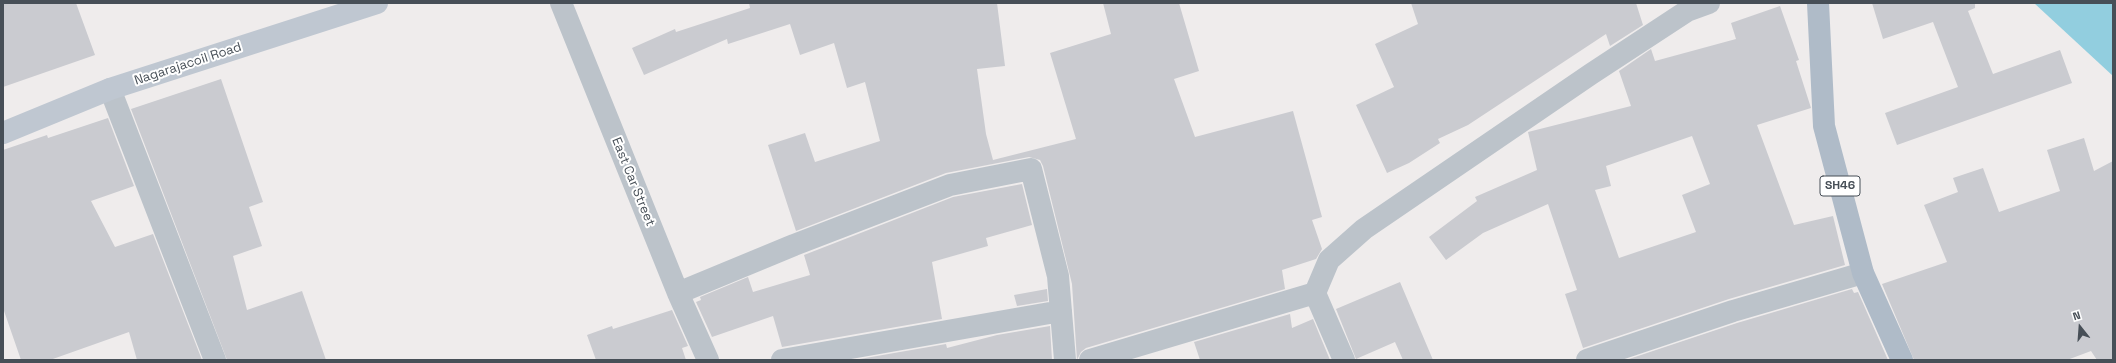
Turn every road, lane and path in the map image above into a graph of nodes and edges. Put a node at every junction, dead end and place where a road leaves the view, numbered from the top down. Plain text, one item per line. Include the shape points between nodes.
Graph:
1 (377, 3) edge
2 (561, 3) edge
3 (1709, 3) edge
4 (1818, 3) edge
5 (110, 89) junction
6 (3, 133) edge
7 (1863, 273) junction
8 (678, 293) junction
9 (1315, 293) junction
10 (1061, 312) junction
11 (215, 360) edge
12 (708, 360) edge
13 (782, 360) edge
14 (1065, 360) edge
15 (1090, 360) edge
16 (1344, 360) edge
17 (1587, 360) edge
18 (1902, 360) edge

1 - 5 street, Nagarajacoil Road
2 - 8 street, East Car Street
3 - 9 street via 1687,12 1597,69 1364,229 1328,260
4 - 7 main road, SH46 via 1824,126
5 - 6 street, Nagarajacoil Road
5 - 11 street
7 - 17 street via 1733,310
7 - 18 main road, SH46
8 - 10 street via 950,185 1031,169 1058,276
8 - 12 street, East Car Street
9 - 15 street
9 - 16 street
10 - 13 street
10 - 14 street

